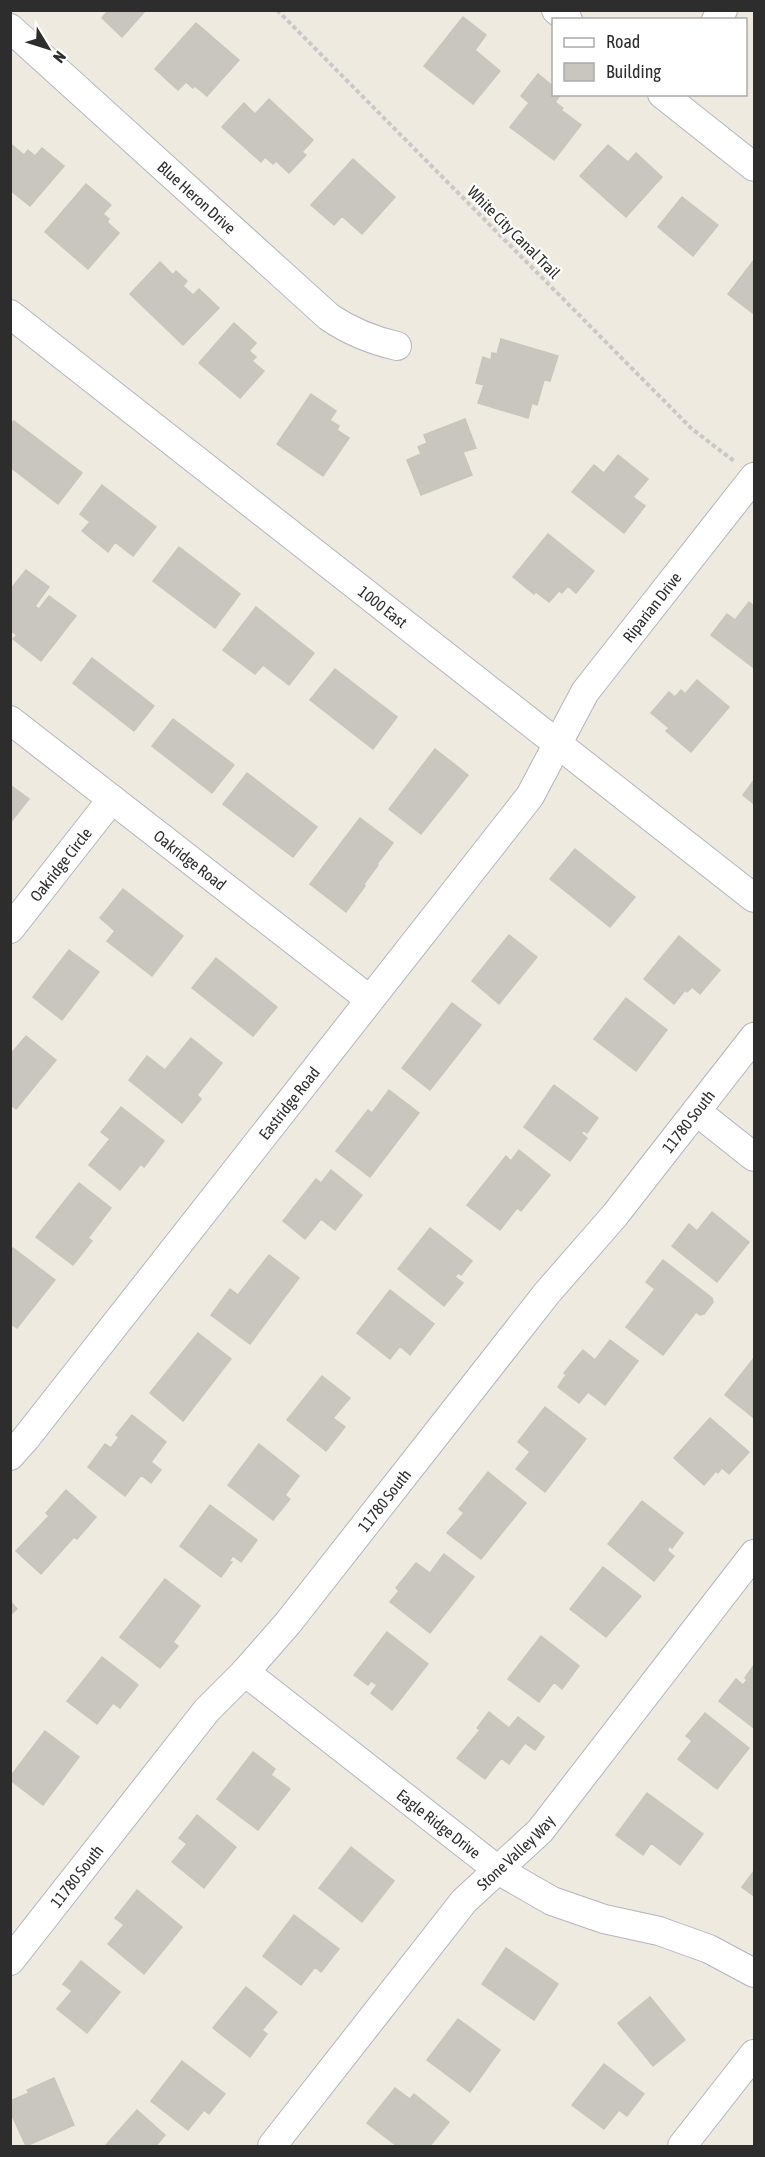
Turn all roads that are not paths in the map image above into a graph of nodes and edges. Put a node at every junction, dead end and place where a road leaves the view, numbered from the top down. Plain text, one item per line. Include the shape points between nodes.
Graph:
1 (10, 28) edge
2 (665, 96) edge
3 (754, 167) edge
4 (10, 314) edge
5 (397, 346) dead end
6 (747, 471) edge
7 (10, 720) edge
8 (558, 742) junction
9 (112, 799) junction
10 (754, 898) edge
11 (10, 929) edge
12 (369, 999) junction
13 (754, 1037) edge
14 (696, 1111) junction
15 (754, 1157) edge
16 (10, 1456) edge
17 (754, 1554) edge
18 (245, 1672) junction
19 (498, 1870) junction
20 (10, 1961) edge
21 (754, 1973) edge
22 (754, 2054) edge
23 (272, 2146) edge
24 (682, 2146) edge

1 - 5 street, Blue Heron Drive via 329,317 351,332
2 - 3 street
4 - 8 street, 1000 East
6 - 8 street, Riparian Drive via 585,692
7 - 9 street, Oakridge Road
8 - 10 street, 1000 East
8 - 12 street, Eastridge Road via 530,796
9 - 11 street, Oakridge Circle
9 - 12 street, Oakridge Road
12 - 16 street, Eastridge Road
13 - 14 street, 11780 South
14 - 15 street
14 - 18 street, 11780 South
17 - 19 street, Stone Valley Way via 540,1831
18 - 19 street, Eagle Ridge Drive
18 - 20 street, 11780 South via 207,1710
19 - 21 street, Eagle Ridge Drive via 552,1901 604,1919 659,1931 709,1949
19 - 23 street, Stone Valley Way via 464,1901
22 - 24 street

